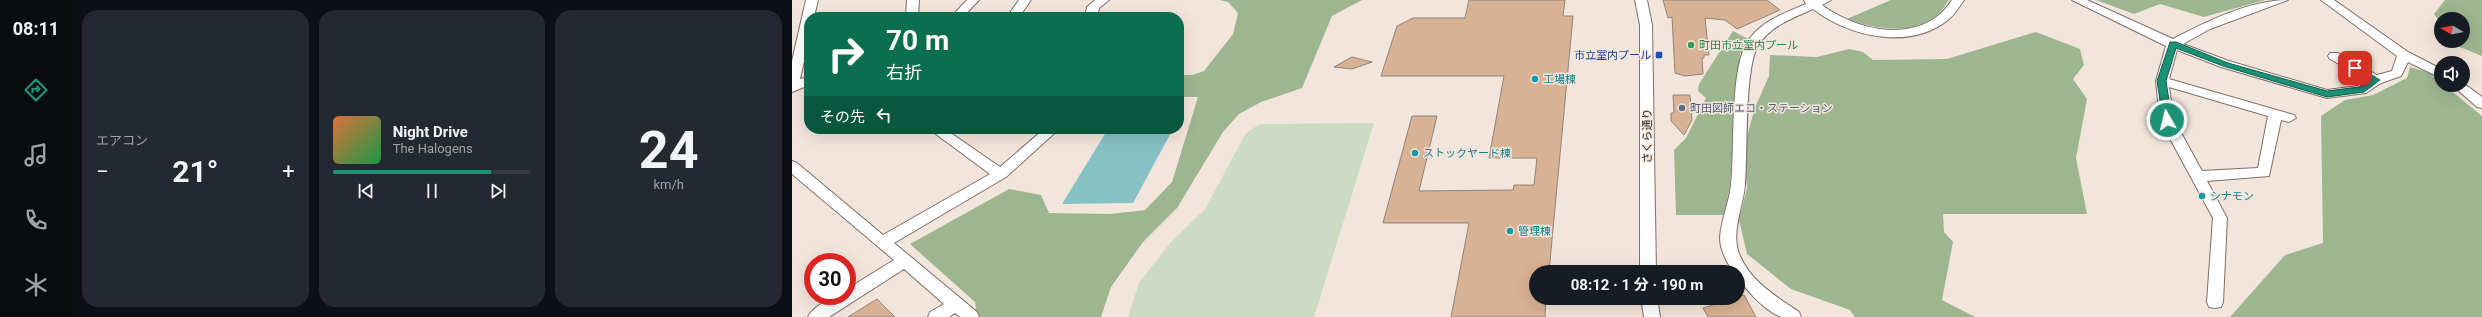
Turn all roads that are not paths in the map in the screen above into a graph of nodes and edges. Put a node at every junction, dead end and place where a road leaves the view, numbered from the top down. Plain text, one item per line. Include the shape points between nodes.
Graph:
1 (812, 0) edge
2 (913, 0) edge
3 (973, 0) edge
4 (1025, 0) edge
5 (1103, 0) edge
6 (1642, 0) edge
7 (1958, 0) edge
8 (2078, 0) edge
9 (2282, 0) edge
10 (2326, 0) edge
11 (1815, 2) edge
12 (809, 12) edge
13 (912, 12) edge
14 (962, 12) edge
15 (1017, 12) edge
16 (1092, 12) edge
17 (804, 34) edge
18 (2173, 44) junction
19 (2404, 55) junction
20 (2334, 56) dead end
21 (2434, 70) edge
22 (2376, 80) junction
23 (2162, 81) junction
24 (804, 82) edge
25 (792, 86) edge
26 (2477, 96) edge
27 (2482, 104) edge
28 (2275, 114) junction
29 (2289, 118) dead end
30 (943, 134) edge
31 (1046, 134) edge
32 (792, 166) edge
33 (1001, 174) junction
34 (2199, 176) junction
35 (883, 242) junction
36 (906, 262) junction
37 (1648, 265) edge
38 (2215, 302) dead end
39 (955, 305) junction
40 (1650, 305) edge
41 (816, 317) edge
42 (936, 317) edge
43 (971, 317) edge
44 (1652, 317) edge
45 (1793, 317) edge

1 - 12 street
2 - 13 street
3 - 14 street
4 - 15 street
5 - 16 street via 1093,7
6 - 37 street, さくら通り via 1646,25
7 - 11 street via 1946,17 1937,24 1907,32 1890,33 1856,28 1837,20
8 - 18 street
9 - 18 street via 2206,26
10 - 19 street
11 - 45 street via 1770,25 1755,39 1747,56 1738,186 1728,239 1732,256 1755,289
17 - 25 street
18 - 22 street via 2226,64 2327,94 2361,90
18 - 23 street
19 - 21 street
19 - 22 street via 2397,73
20 - 22 street
23 - 28 street
23 - 34 street via 2167,120
24 - 25 street
26 - 27 street
28 - 29 street
28 - 34 street via 2264,174
30 - 33 street
31 - 33 street
32 - 35 street
33 - 35 street
34 - 38 street via 2220,218
35 - 36 street
36 - 39 street
36 - 41 street
39 - 42 street
39 - 43 street
40 - 44 street

